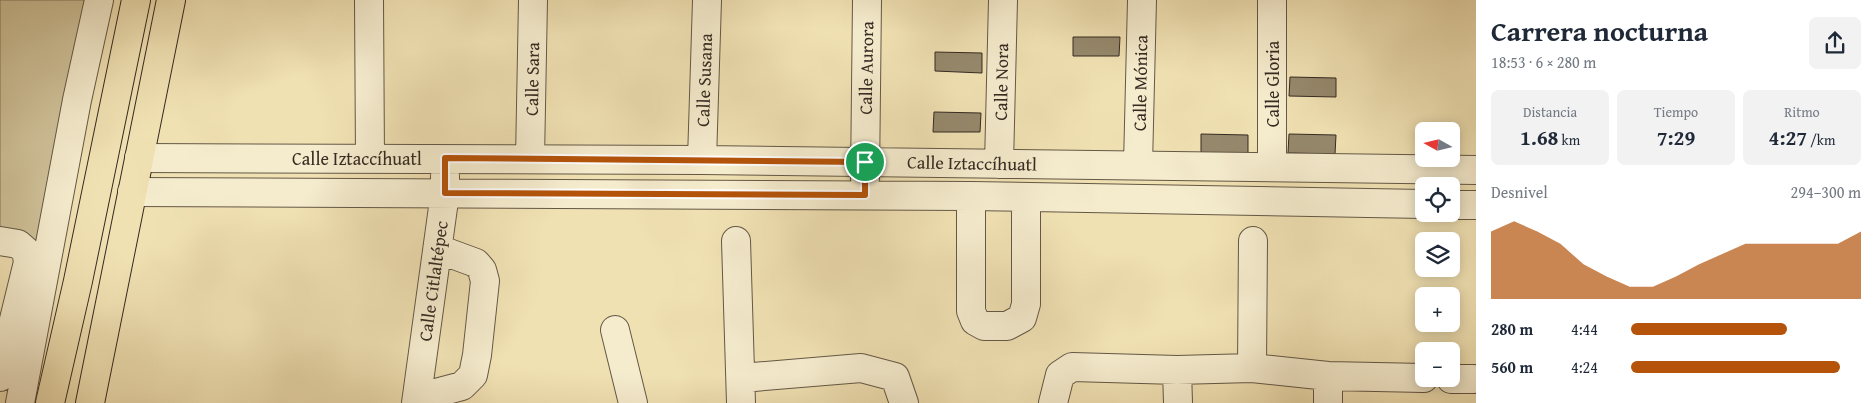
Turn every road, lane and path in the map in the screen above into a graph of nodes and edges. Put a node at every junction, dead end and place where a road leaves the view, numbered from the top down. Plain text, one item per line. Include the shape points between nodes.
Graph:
1 (99, 0) edge
2 (136, 0) edge
3 (171, 0) edge
4 (369, 0) edge
5 (533, 0) edge
6 (706, 0) edge
7 (867, 0) edge
8 (1003, 0) edge
9 (1142, 0) edge
10 (1272, 0) edge
11 (139, 158) junction
12 (370, 158) junction
13 (445, 158) junction
14 (530, 159) junction
15 (702, 160) junction
16 (865, 162) junction
17 (999, 164) junction
18 (1138, 165) junction
19 (1272, 167) junction
20 (1476, 170) edge
21 (132, 192) junction
22 (445, 193) junction
23 (865, 195) junction
24 (971, 196) junction
25 (1026, 197) junction
26 (1415, 204) edge
27 (1460, 204) edge
28 (1476, 205) edge
29 (57, 206) junction
30 (91, 213) junction
31 (0, 241) edge
32 (736, 241) dead end
33 (1253, 241) dead end
34 (438, 249) junction
35 (615, 330) dead end
36 (1252, 368) junction
37 (1178, 370) junction
38 (1328, 376) junction
39 (0, 377) edge
40 (1415, 378) edge
41 (741, 391) edge
42 (417, 400) edge
43 (20, 403) edge
44 (50, 403) edge
45 (90, 403) edge
46 (633, 403) edge
47 (904, 403) edge
48 (1053, 403) edge
49 (1178, 403) edge
50 (1328, 403) edge

1 - 29 street
2 - 30 main road
3 - 11 main road
4 - 12 street
5 - 14 street, Calle Sara
6 - 15 street, Calle Susana
7 - 16 street, Calle Aurora
8 - 17 street, Calle Nora
9 - 18 street, Calle Mónica
10 - 19 street, Calle Gloria
11 - 12 street, Calle Iztaccíhuatl
11 - 21 main road
12 - 13 street, Calle Iztaccíhuatl
13 - 14 street, Calle Iztaccíhuatl
13 - 22 street, Calle Citlaltépec
14 - 15 street, Calle Iztaccíhuatl
15 - 16 street, Calle Iztaccíhuatl
16 - 17 street, Calle Iztaccíhuatl
16 - 23 street, Calle Aurora
17 - 18 street, Calle Iztaccíhuatl
18 - 19 street, Calle Iztaccíhuatl
19 - 20 street, Calle Iztaccíhuatl
21 - 22 street, Calle Iztaccíhuatl
21 - 45 main road
22 - 23 street, Calle Iztaccíhuatl
22 - 34 street, Calle Citlaltépec
23 - 24 street, Calle Iztaccíhuatl
24 - 25 street, Calle Iztaccíhuatl
24 - 25 street via 970,311 975,321 984,326 1007,326 1022,318 1026,304
25 - 26 street, Calle Iztaccíhuatl
27 - 28 street
29 - 30 street
29 - 43 street
30 - 44 main road
31 - 39 street via 18,244 26,251 28,262
32 - 41 street
33 - 36 street
34 - 42 street, Calle Citlaltépec
34 - 42 street via 476,262 482,270 485,281 477,355 473,375 462,386
35 - 46 street
36 - 37 street
36 - 38 street
37 - 48 street via 1072,367 1060,375
37 - 49 street
38 - 40 street
38 - 50 street
41 - 47 street via 861,368 895,376

